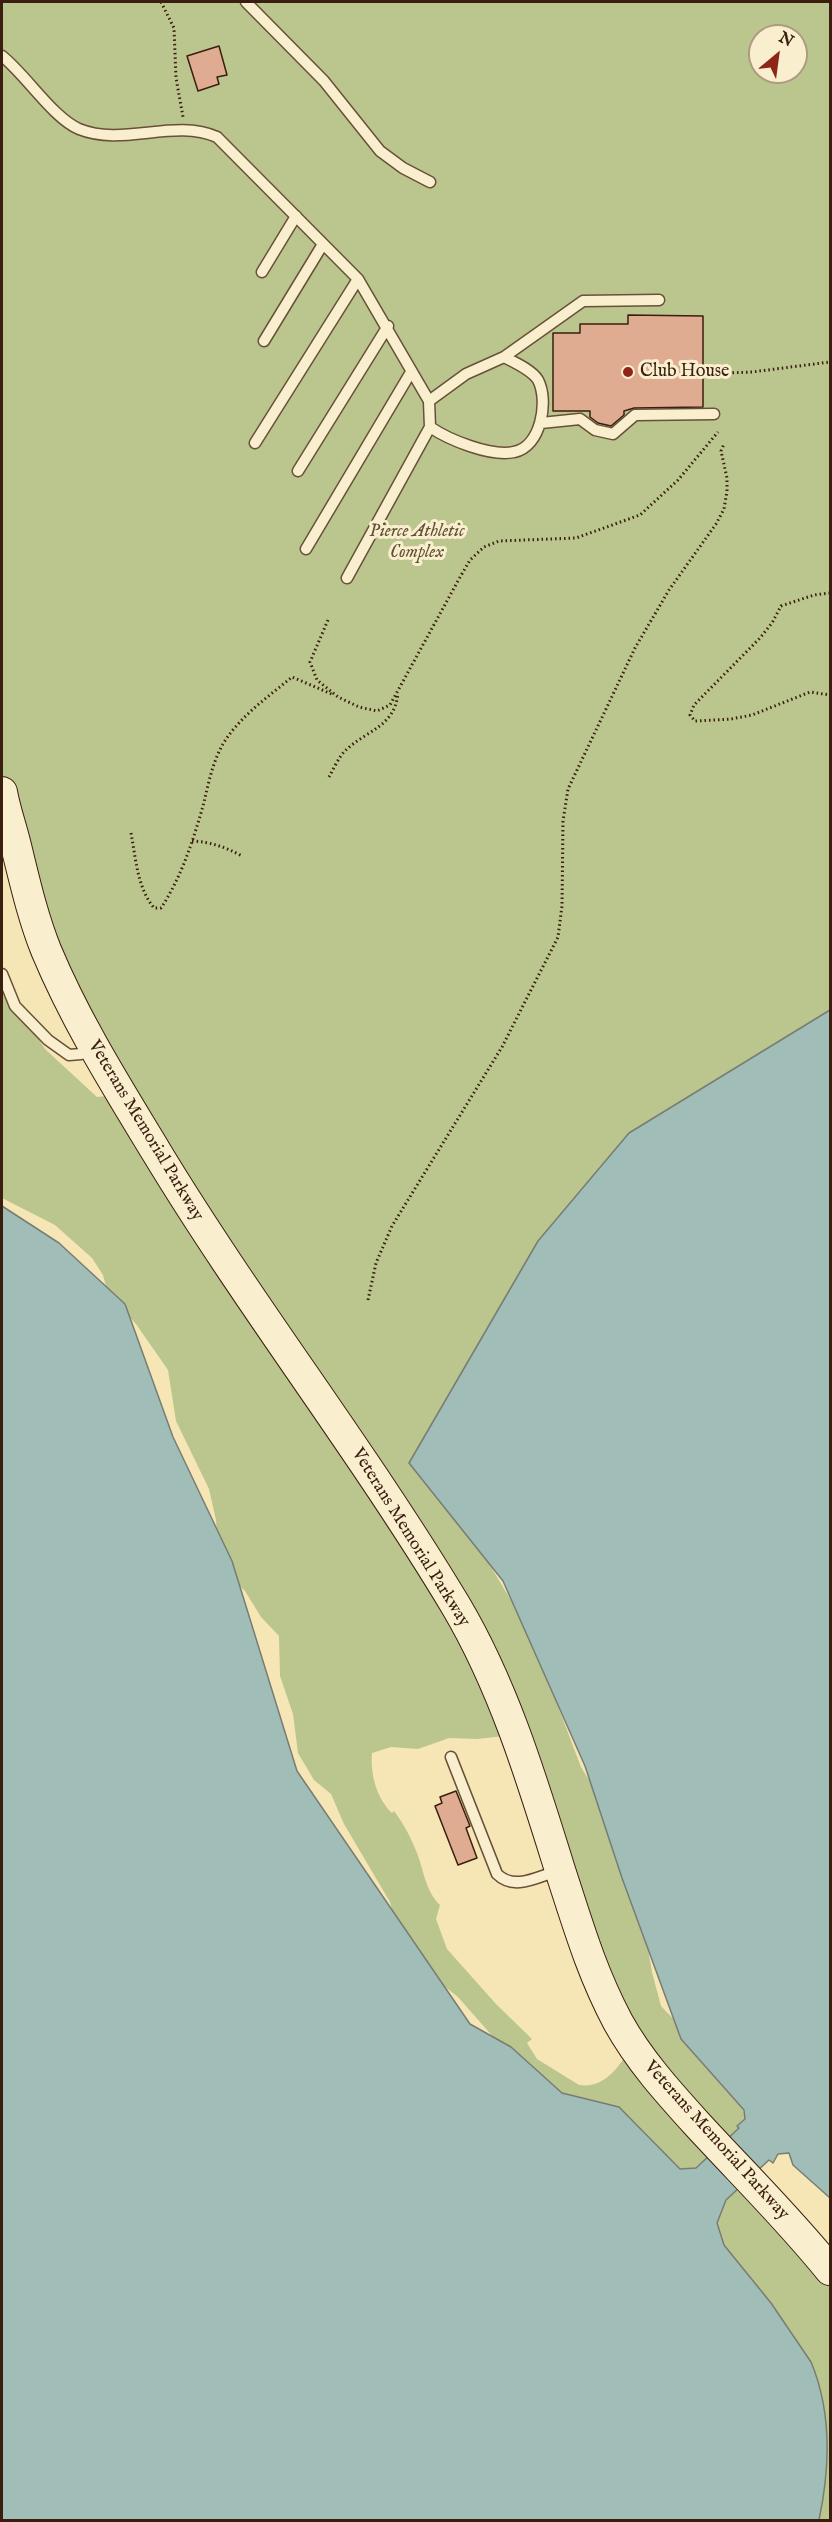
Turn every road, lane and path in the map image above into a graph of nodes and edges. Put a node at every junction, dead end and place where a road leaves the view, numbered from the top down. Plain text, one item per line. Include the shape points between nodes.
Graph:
1 (161, 2) edge
2 (246, 2) edge
3 (2, 56) edge
4 (185, 130) junction
5 (430, 182) dead end
6 (296, 216) junction
7 (323, 243) junction
8 (262, 272) dead end
9 (358, 279) junction
10 (659, 300) dead end
11 (388, 326) junction
12 (264, 341) dead end
13 (504, 357) junction
14 (831, 363) edge
15 (411, 372) junction
16 (728, 373) dead end
17 (429, 401) junction
18 (714, 414) dead end
19 (541, 423) junction
20 (430, 427) junction
21 (718, 432) dead end
22 (255, 443) dead end
23 (724, 444) dead end
24 (298, 471) dead end
25 (306, 549) dead end
26 (346, 578) dead end
27 (831, 593) edge
28 (328, 620) dead end
29 (399, 691) junction
30 (831, 695) edge
31 (338, 697) junction
32 (329, 777) dead end
33 (2, 792) edge
34 (131, 833) dead end
35 (192, 841) junction
36 (242, 856) dead end
37 (2, 974) edge
38 (93, 1046) junction
39 (368, 1300) dead end
40 (451, 1757) dead end
41 (560, 1870) junction
42 (831, 2270) edge

1 - 4 path via 174,28 176,78
2 - 5 lane via 324,81 380,151
3 - 4 lane via 78,129 102,134
4 - 6 lane via 217,137
6 - 7 lane
6 - 8 lane
7 - 9 lane
7 - 12 lane
9 - 11 lane
9 - 22 lane
10 - 13 lane via 583,301
11 - 15 lane
11 - 24 lane
13 - 17 lane via 466,374
13 - 19 lane via 538,380 543,403
14 - 16 path
15 - 17 lane
15 - 25 lane
17 - 20 lane
18 - 19 lane via 635,415 613,434 594,430 580,419
19 - 20 lane via 529,443 515,452 491,452
20 - 26 lane
21 - 29 path via 678,480 640,515 576,538 499,541 484,547 470,560
23 - 39 path via 721,451 728,490 724,508 635,648 568,789 558,937 502,1047 392,1226 376,1263
27 - 30 path via 781,606 760,638 694,705 690,715 695,721 731,719 752,715 810,692
28 - 31 path via 310,662 317,680
29 - 31 path via 390,705 377,711
29 - 32 path via 397,706 389,719 344,751
31 - 35 path via 292,677 245,717 222,746
33 - 38 main road, Veterans Memorial Parkway via 38,928
34 - 35 path via 140,882 154,908 161,908 168,897
35 - 36 path via 217,845
37 - 38 lane via 15,1006 61,1051 81,1054
38 - 41 main road, Veterans Memorial Parkway via 185,1199 386,1494 458,1611 507,1712
40 - 41 lane via 497,1875 504,1881 518,1883
41 - 42 main road, Veterans Memorial Parkway via 582,1943 620,2025 641,2057

